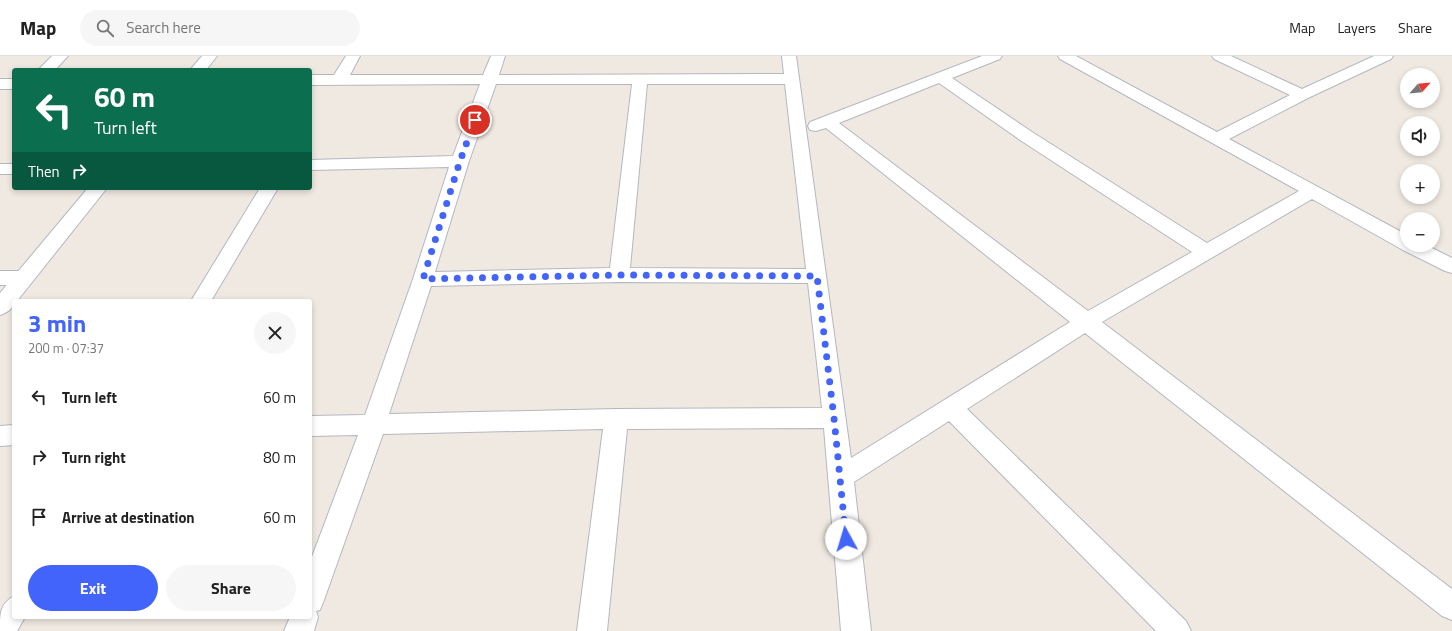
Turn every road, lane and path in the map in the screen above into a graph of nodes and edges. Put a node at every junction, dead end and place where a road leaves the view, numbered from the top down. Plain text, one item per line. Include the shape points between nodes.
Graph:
1 (61, 56) edge
2 (210, 56) edge
3 (353, 56) edge
4 (498, 56) edge
5 (789, 56) edge
6 (995, 56) edge
7 (1065, 56) edge
8 (1219, 56) edge
9 (1381, 57) edge
10 (48, 68) edge
11 (200, 68) edge
12 (940, 78) junction
13 (340, 79) junction
14 (489, 79) junction
15 (640, 79) junction
16 (792, 79) junction
17 (312, 80) edge
18 (0, 84) edge
19 (12, 84) edge
20 (1302, 95) junction
21 (827, 121) junction
22 (799, 132) junction
23 (1216, 139) junction
24 (460, 161) junction
25 (312, 165) edge
26 (0, 169) edge
27 (12, 169) edge
28 (96, 190) edge
29 (268, 190) edge
30 (1311, 192) junction
31 (1400, 239) edge
32 (1207, 252) junction
33 (1424, 252) edge
34 (1452, 266) edge
35 (619, 275) junction
36 (817, 276) junction
37 (0, 278) edge
38 (24, 278) junction
39 (423, 279) junction
40 (202, 299) edge
41 (0, 307) edge
42 (1086, 322) junction
43 (951, 408) junction
44 (834, 418) junction
45 (616, 419) junction
46 (374, 425) junction
47 (312, 426) edge
48 (0, 436) edge
49 (12, 436) edge
50 (840, 478) junction
51 (312, 595) edge
52 (1452, 606) edge
53 (12, 613) edge
54 (303, 619) edge
55 (1, 631) edge
56 (299, 631) edge
57 (592, 631) edge
58 (856, 631) edge
59 (1176, 631) edge

1 - 10 street
2 - 11 street
3 - 13 street
4 - 14 street
5 - 16 street
6 - 12 street
7 - 23 street
8 - 20 street
9 - 20 street
12 - 21 street
12 - 32 street
13 - 14 street
13 - 17 street
14 - 15 street
14 - 24 street
15 - 16 street
15 - 35 street
16 - 22 street
18 - 19 street
20 - 23 street
21 - 22 street
21 - 42 street
22 - 36 street
23 - 30 street
24 - 25 street
24 - 39 street
26 - 27 street
28 - 38 street
29 - 40 street
30 - 31 street
30 - 32 street
32 - 42 street
33 - 34 street
35 - 36 street
35 - 39 street
36 - 44 street
37 - 38 street
38 - 41 street
39 - 46 street
42 - 43 street
42 - 52 street
43 - 50 street
43 - 59 street
44 - 45 street
44 - 50 street
45 - 46 street
45 - 57 street
46 - 47 street
46 - 51 street
48 - 49 street
50 - 58 street
53 - 55 street
54 - 56 street

